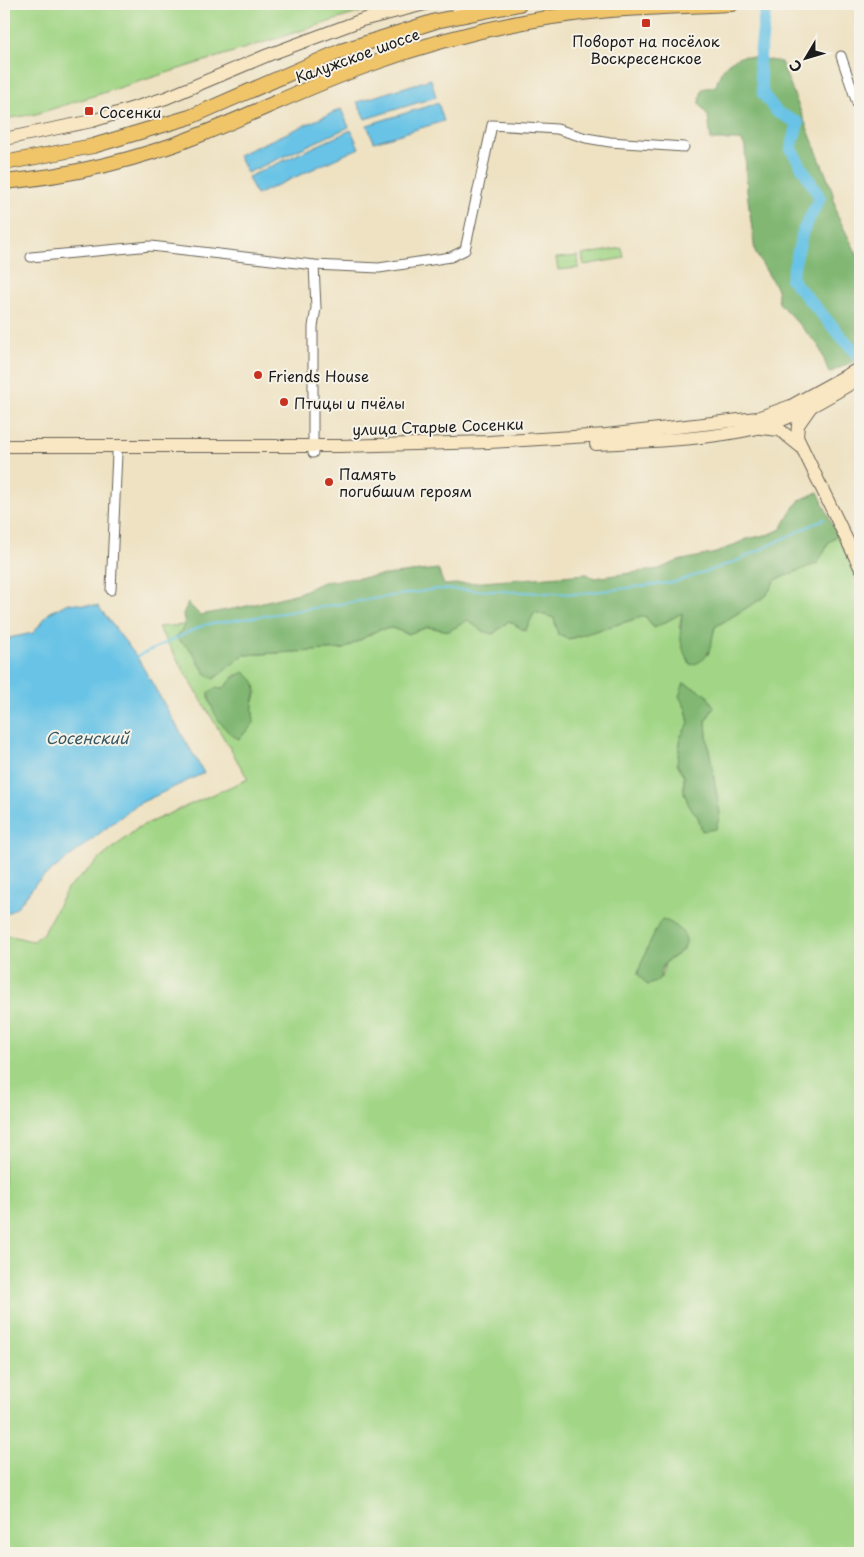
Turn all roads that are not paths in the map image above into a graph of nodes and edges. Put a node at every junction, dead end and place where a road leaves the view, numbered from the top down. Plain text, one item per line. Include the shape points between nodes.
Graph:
1 (425, 4) edge
2 (479, 4) edge
3 (519, 4) edge
4 (731, 4) edge
5 (436, 21) junction
6 (841, 56) dead end
7 (860, 112) edge
8 (4, 139) edge
9 (684, 147) dead end
10 (4, 163) edge
11 (4, 182) edge
12 (31, 257) dead end
13 (314, 265) junction
14 (856, 376) edge
15 (814, 404) junction
16 (758, 428) junction
17 (4, 446) edge
18 (800, 446) junction
19 (313, 450) junction
20 (4, 452) edge
21 (116, 453) junction
22 (860, 567) edge
23 (111, 590) dead end

1 - 8 main road via 362,20 166,98 92,122
2 - 5 main road
3 - 5 highway, Калужское шоссе
4 - 11 highway, Калужское шоссе via 610,10 443,41 374,63 200,135 141,154 81,169
5 - 10 highway, Калужское шоссе via 341,52 190,117 93,146
6 - 7 street
9 - 13 street via 610,142 556,129 492,125 465,250 451,257 379,268
12 - 13 street via 151,246
13 - 19 street
14 - 15 main road, улица Старые Сосенки
14 - 19 main road, улица Старые Сосенки via 791,406 743,421 545,439
15 - 16 main road, улица Старые Сосенки
15 - 18 main road via 798,425
16 - 18 main road via 780,430
16 - 19 main road, улица Старые Сосенки via 659,440 545,447
17 - 19 main road, улица Старые Сосенки
18 - 22 main road
19 - 21 main road, улица Старые Сосенки
20 - 21 main road, улица Старые Сосенки
21 - 23 street

